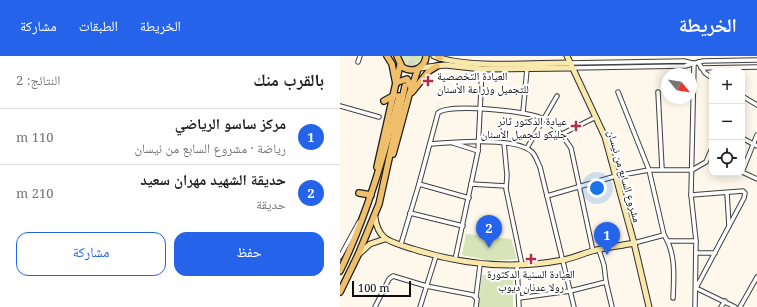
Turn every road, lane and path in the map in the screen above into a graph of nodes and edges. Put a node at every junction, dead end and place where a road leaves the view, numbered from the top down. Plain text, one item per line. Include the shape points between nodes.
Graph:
1 (360, 56) edge
2 (387, 56) edge
3 (426, 56) edge
4 (567, 56) edge
5 (703, 56) edge
6 (437, 57) edge
7 (397, 59) edge
8 (461, 59) edge
9 (757, 60) edge
10 (703, 61) junction
11 (358, 62) dead end
12 (695, 62) junction
13 (570, 65) junction
14 (437, 66) junction
15 (757, 67) edge
16 (419, 68) junction
17 (701, 68) junction
18 (709, 68) edge
19 (745, 68) edge
20 (482, 69) junction
21 (527, 69) junction
22 (709, 75) edge
23 (400, 85) junction
24 (411, 87) junction
25 (618, 92) dead end
26 (658, 92) dead end
27 (395, 95) junction
28 (409, 95) junction
29 (557, 96) dead end
30 (745, 98) edge
31 (384, 101) dead end
32 (757, 104) edge
33 (340, 106) edge
34 (480, 109) junction
35 (523, 112) junction
36 (379, 117) dead end
37 (596, 117) junction
38 (543, 119) junction
39 (562, 134) junction
40 (757, 135) edge
41 (745, 140) edge
42 (478, 141) junction
43 (450, 142) junction
44 (504, 143) junction
45 (430, 144) junction
46 (755, 145) edge
47 (527, 148) junction
48 (478, 151) junction
49 (709, 155) edge
50 (706, 162) junction
51 (709, 162) edge
52 (745, 166) edge
53 (662, 169) junction
54 (649, 170) junction
55 (692, 170) junction
56 (745, 173) edge
57 (616, 176) junction
58 (757, 179) edge
59 (419, 184) junction
60 (471, 184) junction
61 (375, 185) junction
62 (506, 186) junction
63 (579, 186) junction
64 (383, 189) junction
65 (359, 193) dead end
66 (727, 193) junction
67 (371, 195) junction
68 (691, 195) junction
69 (547, 196) junction
70 (469, 198) junction
71 (366, 209) junction
72 (410, 213) junction
73 (375, 217) junction
74 (463, 226) junction
75 (729, 227) junction
76 (664, 235) junction
77 (385, 239) junction
78 (668, 241) junction
79 (696, 241) junction
80 (634, 243) junction
81 (400, 244) junction
82 (596, 250) junction
83 (696, 253) junction
84 (715, 253) junction
85 (358, 255) junction
86 (436, 256) junction
87 (340, 257) edge
88 (455, 260) junction
89 (563, 260) junction
90 (480, 265) junction
91 (519, 265) junction
92 (340, 271) edge
93 (757, 277) edge
94 (606, 282) junction
95 (426, 286) junction
96 (696, 288) junction
97 (570, 291) junction
98 (340, 292) edge
99 (476, 297) junction
100 (519, 298) junction
101 (672, 298) dead end
102 (725, 301) junction
103 (375, 307) edge
104 (420, 307) edge
105 (476, 307) edge
106 (519, 307) edge
107 (574, 307) edge
108 (612, 307) edge
109 (649, 307) edge
110 (695, 307) edge
111 (721, 307) edge
112 (735, 307) edge
113 (740, 307) edge

1 - 11 street
2 - 23 main road
3 - 16 main road via 426,61
4 - 13 street, مشروع السابع من نيسان
5 - 10 street
6 - 8 street
7 - 16 main road via 408,70
7 - 23 main road
8 - 13 street via 481,64
9 - 10 street
10 - 12 street
12 - 13 street
12 - 17 street
12 - 55 street
13 - 21 street
13 - 37 street, مشروع السابع من نيسان
14 - 16 street
14 - 20 street
14 - 28 main road
15 - 19 street
16 - 24 main road
17 - 18 street
17 - 22 street
20 - 21 street
20 - 34 street
21 - 35 street
23 - 24 main road via 406,79
23 - 27 main road
23 - 61 main road via 384,158
23 - 64 main road
24 - 28 main road
25 - 54 street
26 - 53 street
27 - 31 main road
27 - 61 main road
28 - 64 main road
29 - 38 street
30 - 32 street
33 - 36 street
34 - 35 street
34 - 42 street
34 - 45 street via 440,111
35 - 38 street
37 - 39 street
37 - 57 street, مشروع السابع من نيسان via 605,137
38 - 39 street
38 - 47 street
39 - 63 street via 571,148
40 - 46 street
41 - 46 street
42 - 43 street
42 - 44 street
42 - 48 street
43 - 45 street
43 - 48 street
44 - 47 street
44 - 62 street
45 - 59 street
46 - 52 street
47 - 69 street via 534,154 540,167
48 - 60 street
49 - 50 street
50 - 51 street
50 - 55 street
53 - 54 street
53 - 55 street
54 - 57 street
54 - 76 street
55 - 68 street
56 - 58 street
57 - 63 street
57 - 80 street, مشروع السابع من نيسان
59 - 70 street
59 - 72 street
60 - 62 street
60 - 70 street
61 - 67 main road
62 - 91 street
63 - 69 street
63 - 82 street
64 - 73 main road
65 - 67 main road
66 - 68 street
66 - 75 street
66 - 75 street via 743,191 745,196
67 - 71 main road
68 - 79 street
69 - 89 street
70 - 74 street
71 - 87 street
71 - 92 main road
72 - 74 street
72 - 81 street
73 - 77 street via 378,229
73 - 85 main road
74 - 88 street
75 - 84 street
76 - 78 street
76 - 80 street
77 - 81 street
77 - 85 street via 370,244
78 - 79 street
78 - 101 street via 675,274
79 - 83 street
80 - 82 street
80 - 109 street, مشروع السابع من نيسان
81 - 86 street
82 - 89 street
82 - 94 street via 604,265
83 - 84 street
83 - 96 street
84 - 96 street
85 - 98 main road
86 - 88 street
86 - 95 street
88 - 90 street
89 - 91 street
89 - 97 street
90 - 91 street
90 - 99 street
91 - 100 street
93 - 113 street
94 - 97 street
94 - 108 street
95 - 99 street
95 - 103 street via 392,276
95 - 104 street
96 - 102 street
96 - 110 street
97 - 100 street
97 - 107 street
99 - 105 street
100 - 106 street
102 - 111 street
102 - 112 street

